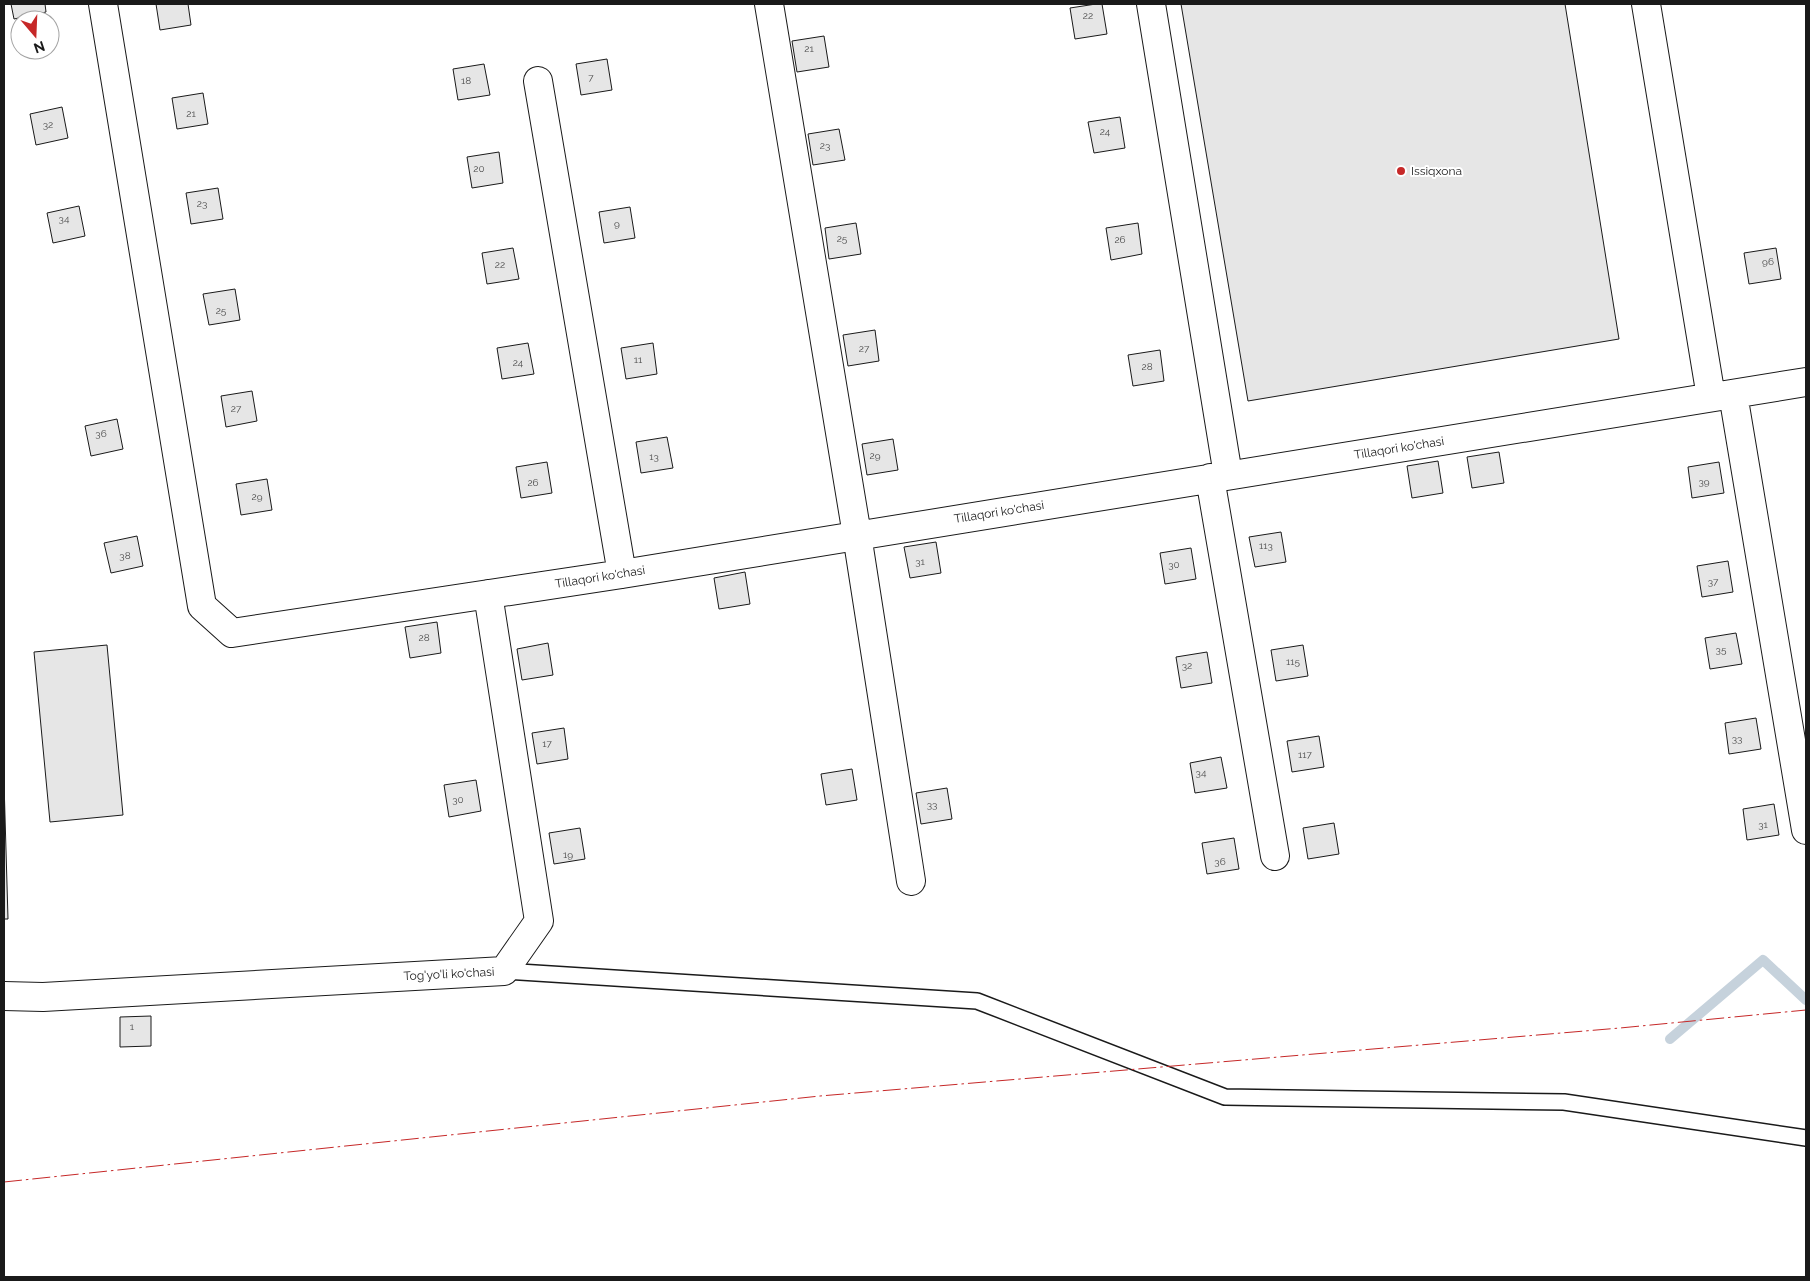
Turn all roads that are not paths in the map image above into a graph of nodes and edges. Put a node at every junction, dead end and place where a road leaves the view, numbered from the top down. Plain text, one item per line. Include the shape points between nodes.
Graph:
1 (103, 4) edge
2 (769, 4) edge
3 (1151, 4) edge
4 (1646, 4) edge
5 (538, 81) dead end
6 (1806, 382) edge
7 (1722, 396) junction
8 (1219, 477) junction
9 (857, 535) junction
10 (622, 574) junction
11 (488, 594) junction
12 (1806, 830) edge
13 (1275, 856) dead end
14 (911, 881) dead end
15 (504, 971) junction
16 (4, 996) edge
17 (1806, 1138) edge

1 - 11 street, Tillaqori ko'chasi via 202,606 232,633
2 - 9 street
3 - 8 street
4 - 7 street
5 - 10 street
6 - 7 street, Tillaqori ko'chasi
7 - 8 street, Tillaqori ko'chasi
7 - 12 street
8 - 9 street, Tillaqori ko'chasi
8 - 13 street
9 - 10 street, Tillaqori ko'chasi
9 - 14 street
10 - 11 street, Tillaqori ko'chasi
11 - 15 street, Tog'yo'li ko'chasi via 539,921
15 - 16 street, Tog'yo'li ko'chasi via 43,997
15 - 17 lane via 977,1001 1225,1097 1564,1102

